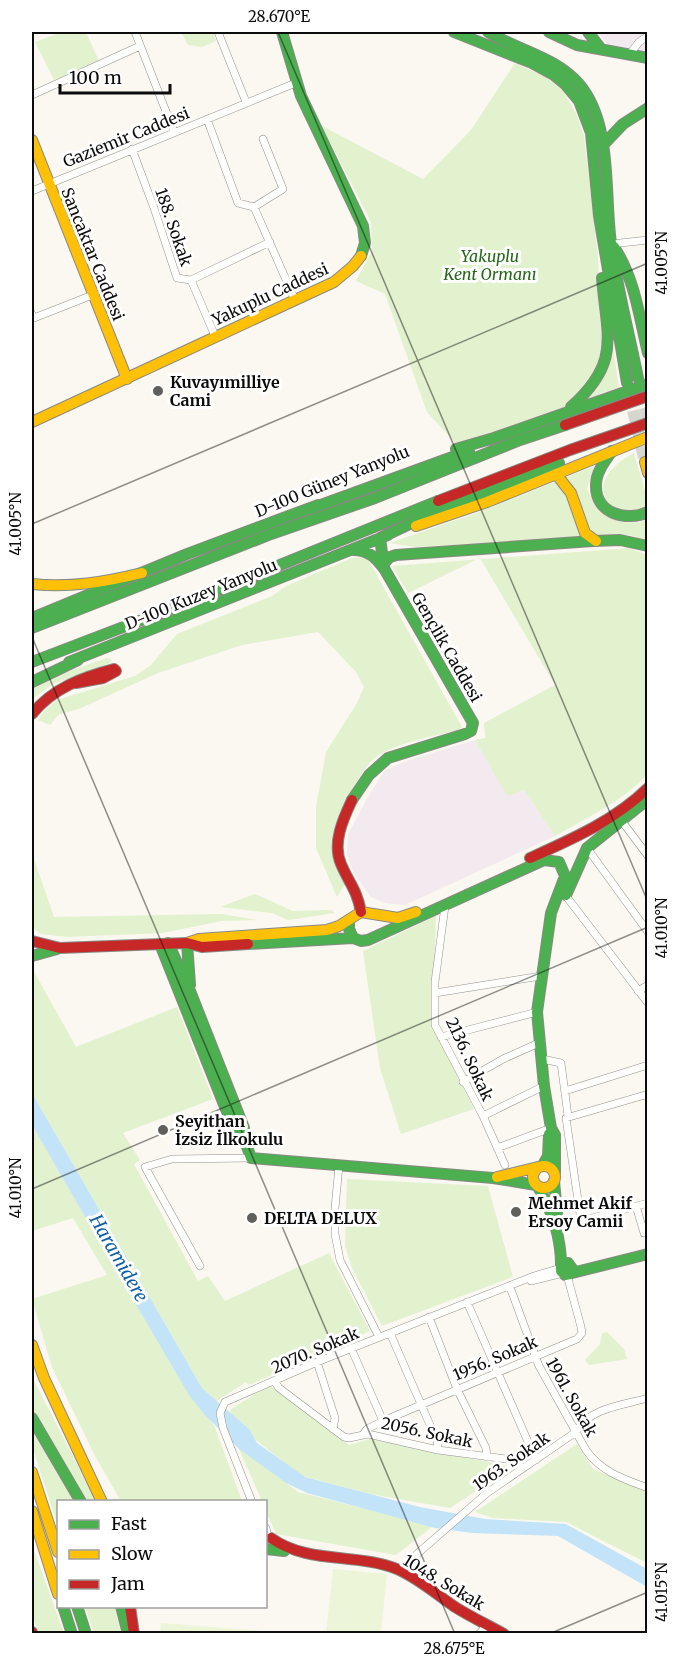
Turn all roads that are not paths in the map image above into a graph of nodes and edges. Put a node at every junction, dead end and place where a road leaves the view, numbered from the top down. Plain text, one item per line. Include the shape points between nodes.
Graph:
1 (135, 32) edge
2 (218, 32) edge
3 (282, 32) edge
4 (462, 32) edge
5 (488, 32) edge
6 (549, 32) edge
7 (588, 32) edge
8 (648, 36) edge
9 (141, 46) junction
10 (601, 49) junction
11 (629, 55) junction
12 (648, 58) edge
13 (298, 82) junction
14 (32, 95) edge
15 (246, 102) junction
16 (648, 108) edge
17 (207, 119) junction
18 (174, 132) junction
19 (262, 139) dead end
20 (32, 140) edge
21 (602, 146) junction
22 (132, 149) junction
23 (48, 184) junction
24 (32, 191) edge
25 (254, 207) junction
26 (648, 240) edge
27 (607, 241) junction
28 (270, 242) junction
29 (191, 280) junction
30 (95, 294) junction
31 (295, 300) junction
32 (32, 314) edge
33 (215, 336) junction
34 (648, 353) edge
35 (128, 379) junction
36 (643, 381) edge
37 (627, 383) tunnel mouth
38 (648, 396) edge
39 (556, 417) junction
40 (32, 422) edge
41 (648, 423) edge
42 (552, 428) junction
43 (634, 428) junction
44 (648, 437) edge
45 (612, 450) junction
46 (556, 474) junction
47 (310, 509) junction
48 (648, 512) edge
49 (380, 538) junction
50 (596, 541) junction
51 (648, 546) edge
52 (342, 553) junction
53 (384, 567) junction
54 (142, 573) junction
55 (32, 584) edge
56 (32, 618) edge
57 (32, 628) edge
58 (78, 660) junction
59 (32, 662) edge
60 (32, 675) edge
61 (32, 682) edge
62 (76, 683) dead end
63 (32, 714) edge
64 (648, 788) edge
65 (646, 804) edge
66 (621, 820) junction
67 (565, 842) junction
68 (648, 856) edge
69 (582, 857) junction
70 (561, 864) junction
71 (566, 896) junction
72 (445, 906) junction
73 (365, 912) junction
74 (349, 920) junction
75 (549, 923) junction
76 (648, 932) edge
77 (353, 938) junction
78 (371, 938) junction
79 (32, 941) edge
80 (187, 943) junction
81 (164, 944) junction
82 (60, 948) junction
83 (32, 956) edge
84 (541, 976) junction
85 (648, 985) edge
86 (190, 991) junction
87 (638, 991) junction
88 (435, 993) junction
89 (648, 1003) edge
90 (537, 1012) junction
91 (441, 1037) junction
92 (540, 1042) junction
93 (542, 1059) junction
94 (648, 1065) edge
95 (463, 1082) junction
96 (544, 1086) junction
97 (565, 1091) junction
98 (648, 1097) edge
99 (483, 1116) junction
100 (568, 1116) junction
101 (551, 1128) junction
102 (245, 1141) junction
103 (497, 1148) junction
104 (251, 1158) junction
105 (505, 1165) dead end
106 (339, 1166) junction
107 (541, 1166) junction
108 (554, 1177) junction
109 (494, 1178) junction
110 (537, 1186) junction
111 (648, 1203) edge
112 (636, 1206) junction
113 (648, 1232) edge
114 (648, 1250) edge
115 (648, 1254) edge
116 (200, 1266) dead end
117 (566, 1269) junction
118 (513, 1286) junction
119 (467, 1302) junction
120 (429, 1317) junction
121 (390, 1333) junction
122 (379, 1337) junction
123 (32, 1345) edge
124 (351, 1348) junction
125 (534, 1356) junction
126 (317, 1362) junction
127 (498, 1372) junction
128 (275, 1382) junction
129 (457, 1389) junction
130 (648, 1398) edge
131 (421, 1405) junction
132 (32, 1418) edge
133 (382, 1421) junction
134 (333, 1429) junction
135 (576, 1432) junction
136 (70, 1433) junction
137 (364, 1433) junction
138 (438, 1450) junction
139 (487, 1457) junction
140 (536, 1460) junction
141 (523, 1468) junction
142 (32, 1472) edge
143 (648, 1488) edge
144 (80, 1500) edge
145 (101, 1500) edge
146 (109, 1500) edge
147 (251, 1500) edge
148 (32, 1511) edge
149 (267, 1538) edge
150 (57, 1549) edge
151 (402, 1570) junction
152 (57, 1591) edge
153 (64, 1608) edge
154 (78, 1608) edge
155 (122, 1608) edge
156 (130, 1608) edge
157 (483, 1629) edge
158 (72, 1634) edge
159 (86, 1634) edge
160 (128, 1634) edge
161 (134, 1634) edge
162 (504, 1634) edge

1 - 9 street
2 - 15 street
3 - 13 main road, Yakuplu Caddesi
4 - 27 main road via 554,75 579,101 591,133
5 - 21 main road via 555,65 579,84 597,119
6 - 10 main road via 577,45
7 - 10 main road
8 - 11 street
9 - 14 street
9 - 18 street
10 - 11 main road
11 - 12 main road
13 - 15 street, Gaziemir Caddesi
13 - 31 main road, Yakuplu Caddesi via 301,96 363,226 365,246 352,268 334,282
15 - 17 street, Gaziemir Caddesi
16 - 21 main road via 613,131
17 - 18 street, Gaziemir Caddesi
17 - 25 street via 238,203
18 - 22 street, Gaziemir Caddesi
19 - 25 street via 283,189
20 - 23 main road, Sancaktar Caddesi
21 - 27 main road
22 - 23 street, Gaziemir Caddesi
22 - 29 street, 188. Sokak via 177,278
23 - 24 street, Gaziemir Caddesi
23 - 30 main road, Sancaktar Caddesi
25 - 28 street
26 - 27 street
27 - 34 main road via 622,258 632,284
27 - 36 main road
27 - 37 main road
27 - 39 main road via 603,290 609,332 607,354 591,388
28 - 29 street
28 - 31 street
29 - 33 street, 188. Sokak
30 - 32 street via 34,318
30 - 35 main road, Sancaktar Caddesi
31 - 33 main road, Yakuplu Caddesi
33 - 35 main road, Yakuplu Caddesi
35 - 40 main road, Yakuplu Caddesi
36 - 39 main road, D-100 Güney Yanyolu
38 - 42 main road
39 - 47 main road, D-100 Güney Yanyolu via 443,454
41 - 43 main road
42 - 47 main road via 461,453
42 - 57 main road
43 - 49 main road
43 - 59 main road via 526,466
44 - 45 main road
45 - 46 main road
45 - 48 main road via 597,480 599,498 622,518
46 - 49 main road
46 - 50 main road via 568,487 585,533
47 - 54 main road, D-100 Güney Yanyolu
49 - 52 main road, D-100 Kuzey Yanyolu
49 - 53 main road
50 - 51 main road via 620,540
50 - 53 main road via 396,555
52 - 53 main road via 367,551
52 - 58 main road, D-100 Kuzey Yanyolu
53 - 73 main road, Gençlik Caddesi via 473,723 471,731 465,734 388,758 370,773 357,794 340,827 337,850
54 - 55 main road via 66,586
54 - 56 main road, D-100 Güney Yanyolu
58 - 60 main road, D-100 Kuzey Yanyolu
58 - 61 main road
62 - 63 main road via 47,696
64 - 67 main road via 606,822
65 - 66 main road
66 - 68 street
66 - 69 main road
67 - 69 main road via 579,847
67 - 70 main road via 557,852
67 - 73 main road via 409,915 398,918
69 - 70 main road via 571,869
69 - 71 main road
69 - 76 street
70 - 72 main road via 543,860
70 - 75 main road via 564,883
71 - 75 main road
71 - 87 street
72 - 78 main road
72 - 88 street, 2136. Sokak
73 - 74 main road via 355,913
73 - 78 main road via 375,920 375,934
74 - 77 main road
74 - 80 main road via 327,930
75 - 84 main road
77 - 78 main road
77 - 80 main road via 202,948
79 - 82 main road
79 - 83 main road
80 - 81 main road
80 - 86 main road
81 - 82 main road
81 - 86 main road
81 - 102 main road via 235,1132
82 - 83 main road
84 - 88 street
84 - 90 main road
85 - 87 street
86 - 102 main road
87 - 89 street
88 - 91 street, 2136. Sokak via 435,1025
90 - 91 street
90 - 92 main road
91 - 95 street, 2136. Sokak
92 - 93 main road
92 - 95 street
93 - 96 main road
93 - 97 street via 561,1064
94 - 97 street
95 - 99 street, 2136. Sokak
96 - 99 street
96 - 101 main road
97 - 100 street
98 - 100 street
99 - 103 street, 2136. Sokak
100 - 112 street via 581,1221
101 - 103 street
101 - 107 main road via 548,1156
101 - 108 main road via 555,1135
102 - 104 main road
103 - 105 street, 2136. Sokak
104 - 106 main road
104 - 116 street via 172,1159 145,1167
106 - 109 main road
106 - 122 street via 334,1208 340,1260
107 - 108 main road via 550,1167
107 - 109 main road
107 - 110 main road via 532,1174
108 - 110 main road via 546,1188
108 - 117 main road
109 - 110 main road
110 - 117 main road via 548,1202
111 - 112 street
112 - 113 street via 645,1233
114 - 117 main road
115 - 117 main road
117 - 118 street, 2070. Sokak via 534,1276
117 - 125 street, 1956. Sokak via 582,1333 577,1339
118 - 119 street, 2070. Sokak
118 - 125 street, 1961. Sokak
119 - 120 street, 2070. Sokak
119 - 127 street
120 - 121 street, 2070. Sokak
120 - 129 street
121 - 122 street, 2070. Sokak
121 - 131 street
122 - 124 street, 2070. Sokak
123 - 136 main road via 42,1377
124 - 126 street, 2070. Sokak
124 - 133 street
125 - 127 street, 1956. Sokak
125 - 135 street, 1961. Sokak
126 - 128 street, 2070. Sokak
126 - 134 street via 335,1418
127 - 129 street, 1956. Sokak
127 - 140 street
128 - 134 street, 2056. Sokak
128 - 147 street, 2070. Sokak via 233,1397 225,1402 220,1413
129 - 131 street, 1956. Sokak
129 - 139 street
130 - 135 street, 1963. Sokak via 599,1412 587,1418
131 - 133 street, 1956. Sokak
131 - 138 street
132 - 144 main road
133 - 137 street, 1956. Sokak
134 - 137 street, 2056. Sokak via 349,1438
135 - 140 street, 1963. Sokak
135 - 143 street, 1961. Sokak via 594,1462
136 - 145 main road
136 - 146 main road
137 - 138 street, 2056. Sokak
138 - 139 street, 2056. Sokak
139 - 141 street, 2056. Sokak via 514,1460
140 - 141 street, 1963. Sokak
141 - 151 street, 1963. Sokak via 468,1508
142 - 150 main road
148 - 152 main road
149 - 151 main road, 1048. Sokak via 296,1551
151 - 157 main road, 1048. Sokak
153 - 158 main road
154 - 159 main road
155 - 160 main road
156 - 161 main road
157 - 162 main road, 1048. Sokak

